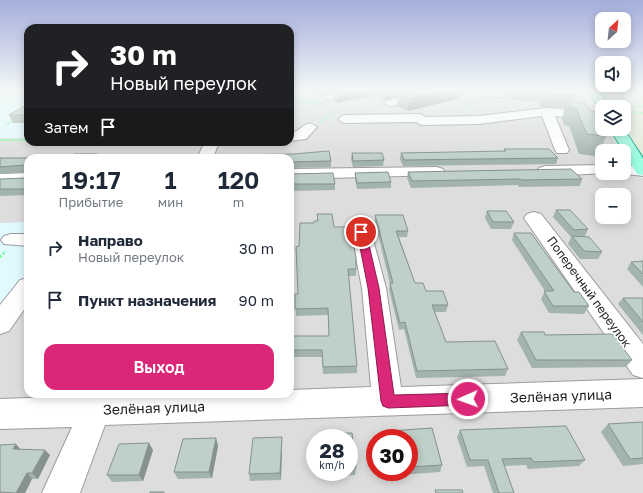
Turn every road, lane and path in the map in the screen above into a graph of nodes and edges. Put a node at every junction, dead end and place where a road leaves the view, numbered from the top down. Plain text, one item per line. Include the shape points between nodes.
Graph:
1 (538, 113) edge
2 (547, 113) edge
3 (558, 113) edge
4 (595, 116) edge
5 (17, 118) edge
6 (344, 119) dead end
7 (6, 125) dead end
8 (310, 127) dead end
9 (621, 136) edge
10 (294, 137) edge
11 (0, 140) edge
12 (24, 140) edge
13 (562, 150) dead end
14 (595, 170) edge
15 (631, 170) edge
16 (533, 171) edge
17 (643, 171) edge
18 (455, 172) edge
19 (294, 174) edge
20 (24, 178) edge
21 (0, 179) edge
22 (534, 218) dead end
23 (361, 232) dead end
24 (24, 291) edge
25 (0, 324) edge
26 (643, 366) edge
27 (643, 394) edge
28 (388, 401) junction
29 (99, 402) edge
30 (0, 414) edge
31 (61, 493) edge

1 - 6 street via 479,120
2 - 13 street
3 - 4 street
5 - 7 path
8 - 10 street via 301,136
9 - 17 main road
11 - 12 path
14 - 16 street
15 - 17 street
18 - 19 street
20 - 21 street
22 - 26 street, Поперечный переулок
23 - 28 street via 374,288
24 - 25 street
27 - 28 street, Зелёная улица
28 - 29 street, Зелёная улица
29 - 30 street, Зелёная улица
29 - 31 street

